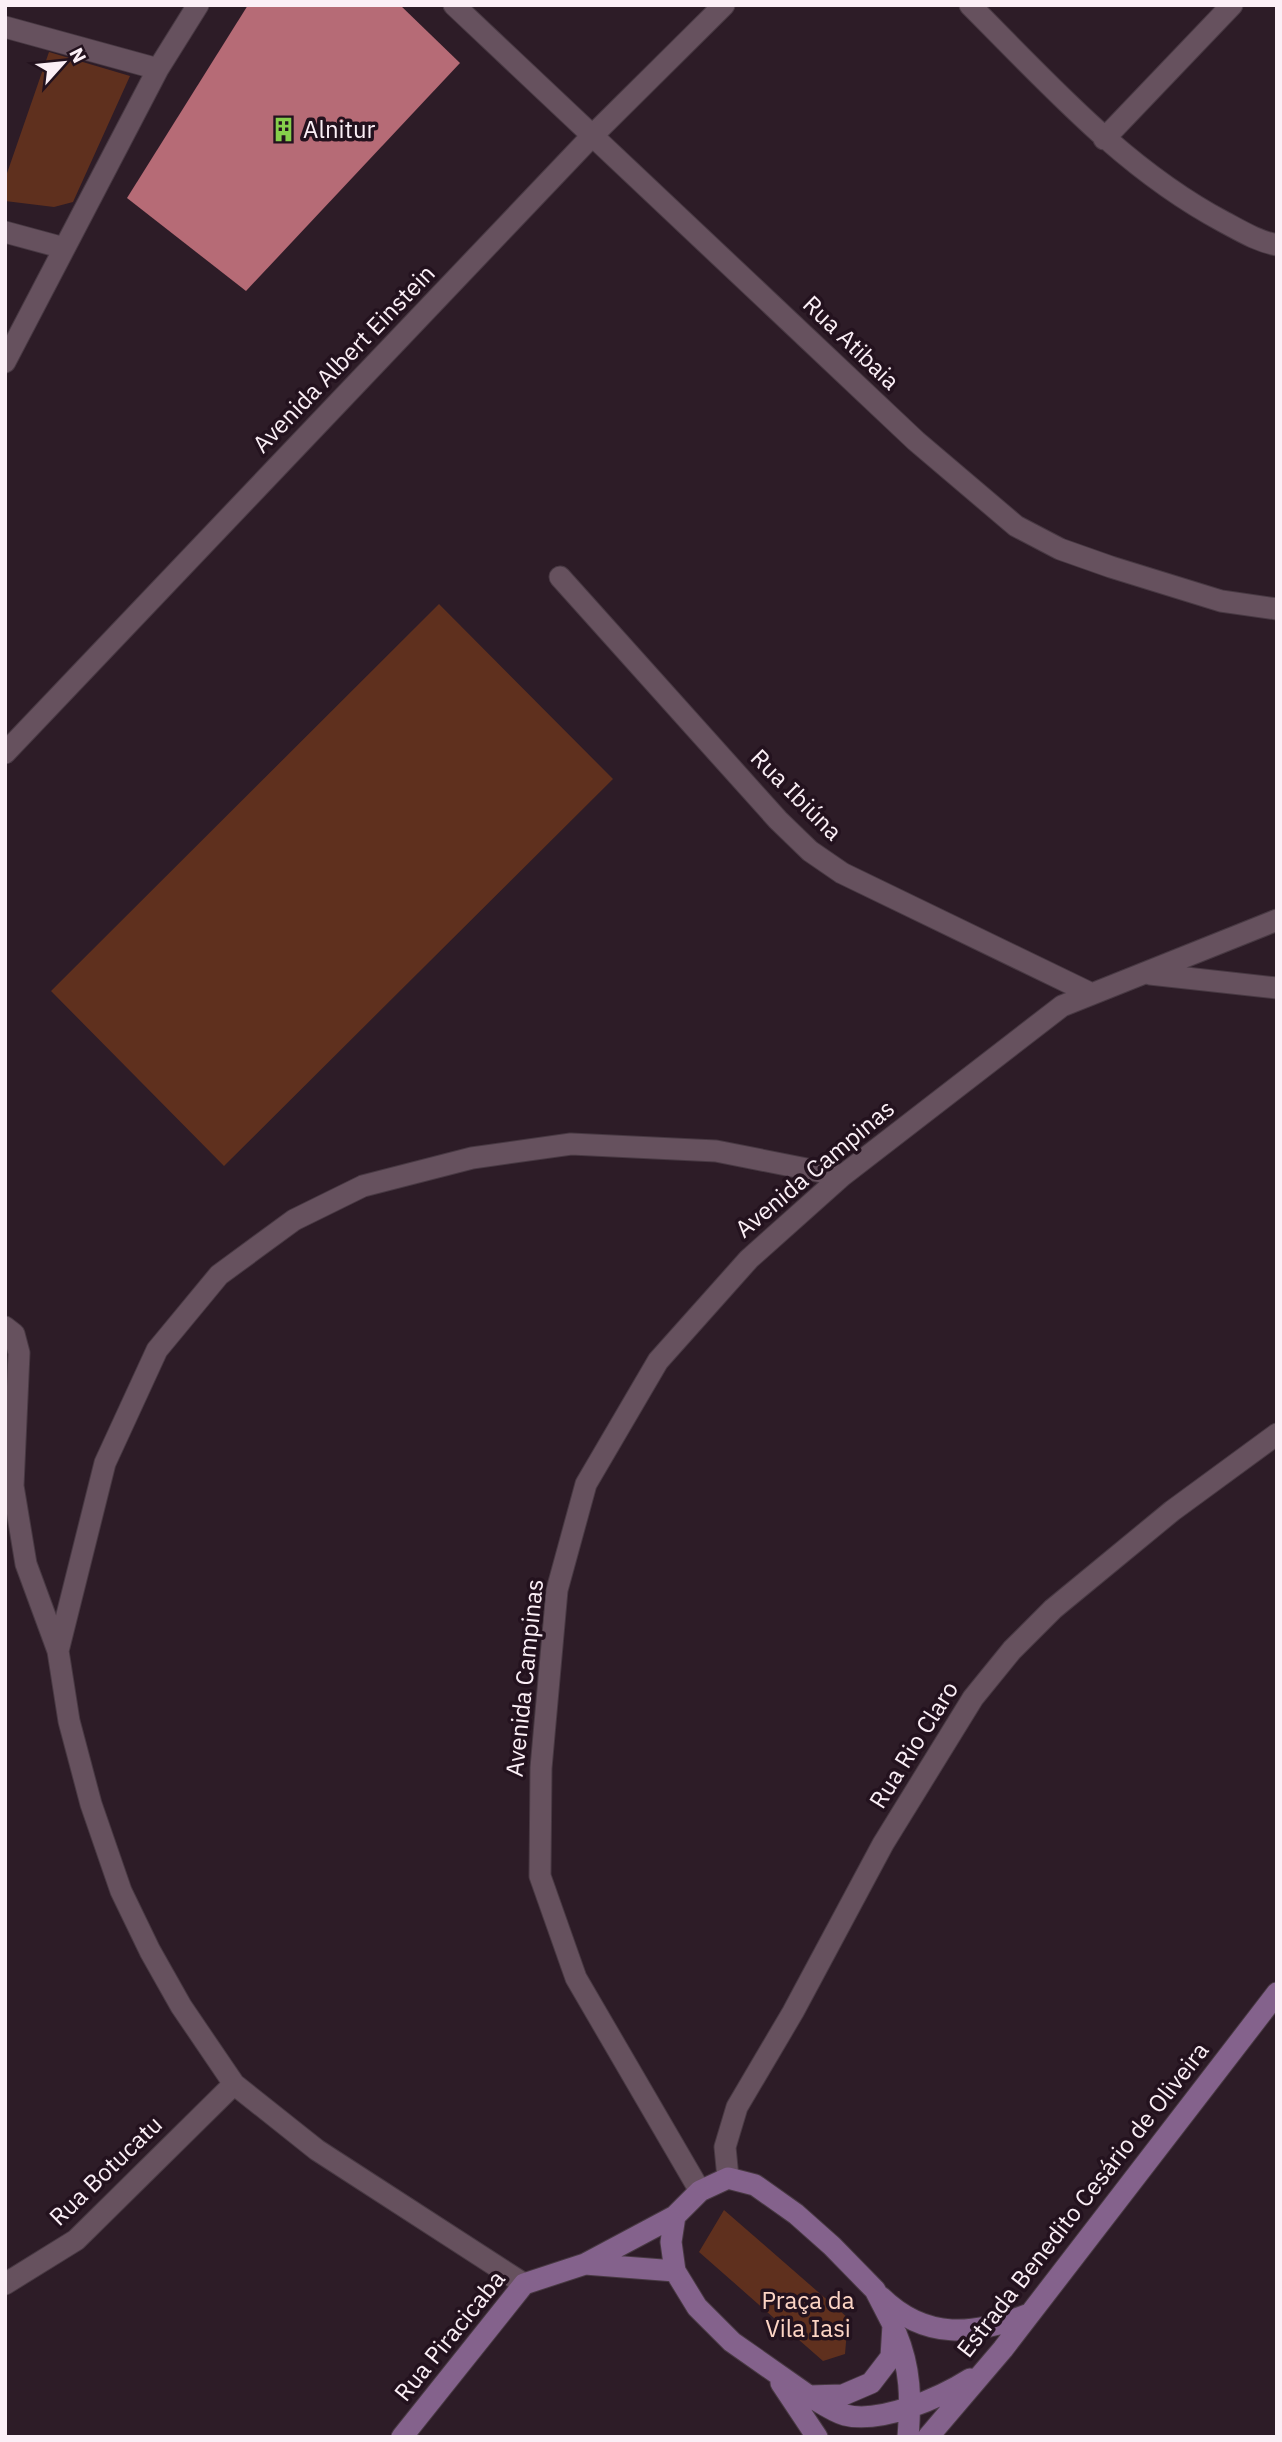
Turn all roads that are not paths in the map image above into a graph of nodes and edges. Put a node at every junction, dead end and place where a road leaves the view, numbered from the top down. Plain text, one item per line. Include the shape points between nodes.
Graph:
1 (198, 5) edge
2 (454, 5) edge
3 (724, 5) edge
4 (970, 5) edge
5 (1232, 5) edge
6 (5, 27) edge
7 (158, 69) junction
8 (591, 137) junction
9 (1104, 139) junction
10 (5, 232) edge
11 (1277, 245) edge
12 (64, 248) junction
13 (5, 362) edge
14 (560, 577) dead end
15 (1277, 609) edge
16 (5, 753) edge
17 (1277, 920) edge
18 (1145, 974) junction
19 (1277, 988) edge
20 (1090, 993) junction
21 (842, 1176) junction
22 (5, 1327) edge
23 (1277, 1434) edge
24 (58, 1651) junction
25 (1277, 1993) edge
26 (234, 2084) junction
27 (728, 2178) junction
28 (700, 2191) junction
29 (675, 2216) junction
30 (585, 2264) junction
31 (675, 2271) junction
32 (5, 2284) edge
33 (524, 2284) junction
34 (875, 2290) junction
35 (1031, 2313) junction
36 (893, 2325) junction
37 (984, 2370) junction
38 (773, 2373) junction
39 (809, 2396) junction
40 (910, 2406) junction
41 (402, 2437) edge
42 (817, 2437) edge
43 (908, 2437) edge
44 (928, 2437) edge

1 - 7 street
2 - 8 street, Rua Atibaia
3 - 8 street, Avenida Albert Einstein
4 - 9 street
5 - 9 street
6 - 7 street
7 - 12 street
8 - 15 street, Rua Atibaia via 916,441 1016,526 1060,549 1111,567 1221,601
8 - 16 street, Avenida Albert Einstein
9 - 11 street via 1187,202 1262,242
10 - 12 street
12 - 13 street
14 - 20 street, Rua Ibiúna via 810,851 842,873
17 - 18 street, Avenida Campinas
18 - 19 street, Avenida Campinas
18 - 20 street, Avenida Campinas
20 - 21 street, Avenida Campinas via 1041,1021
21 - 24 street via 716,1150 571,1144 472,1158 363,1186 294,1220 219,1275 157,1350 105,1463
21 - 28 street, Avenida Campinas via 748,1259 659,1361 586,1483 557,1590 541,1768 540,1876 576,1978
22 - 24 street via 14,1334 19,1353 13,1486 26,1564
23 - 27 street, Rua Rio Claro via 1172,1511 1053,1609 973,1698 883,1844 737,2108 725,2147
24 - 26 street via 75,1745 121,1891 181,2006
25 - 35 main road, Estrada Benedito Cesário de Oliveira
26 - 32 street, Rua Botucatu via 76,2240
26 - 33 street via 317,2150
27 - 28 main road
27 - 34 main road via 755,2185 796,2214
28 - 29 main road, Rua Piracicaba
29 - 30 main road, Rua Piracicaba
29 - 31 main road via 671,2242
30 - 31 main road, Rua Piracicaba
30 - 33 main road, Rua Piracicaba
31 - 38 main road via 697,2307
33 - 41 main road, Rua Piracicaba
34 - 35 main road via 890,2306 917,2322 950,2332 995,2327
34 - 36 main road
35 - 37 main road, Estrada Benedito Cesário de Oliveira
36 - 39 main road via 891,2357 872,2383 844,2395
36 - 40 main road via 905,2354
37 - 40 main road
37 - 44 main road, Estrada Benedito Cesário de Oliveira
38 - 39 main road
38 - 42 main road
39 - 40 main road via 845,2415 881,2415
40 - 43 main road

